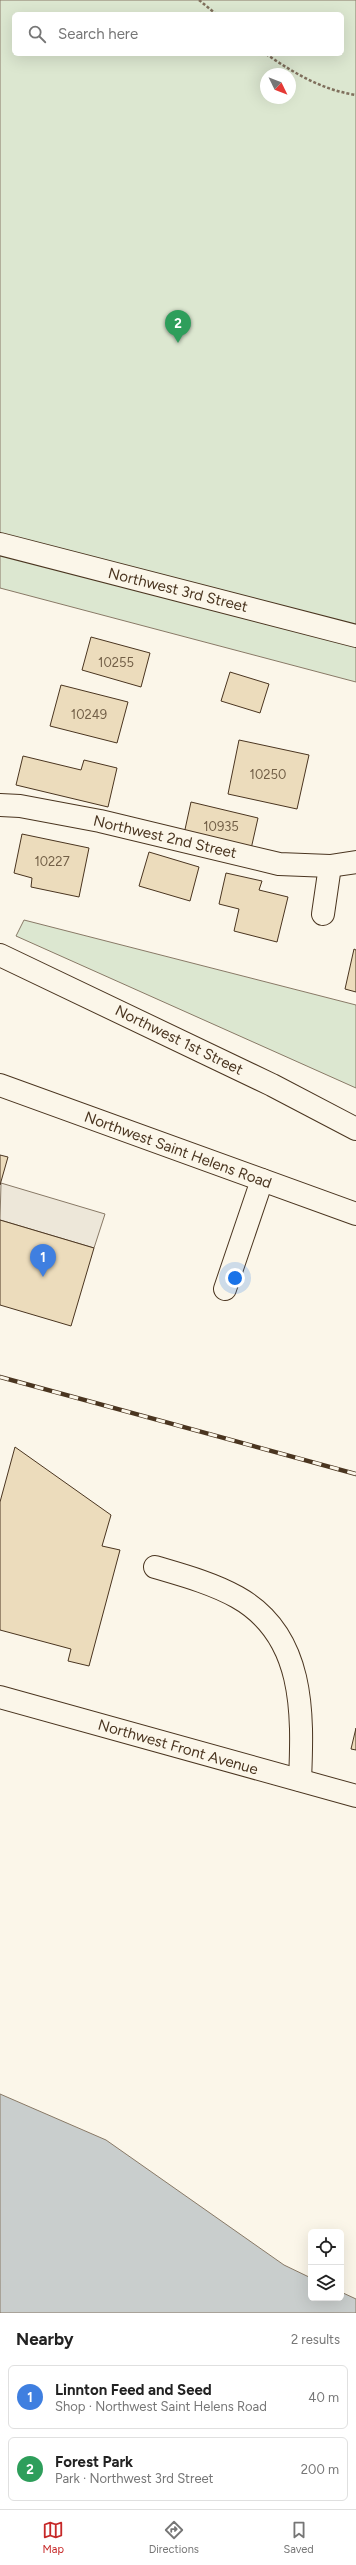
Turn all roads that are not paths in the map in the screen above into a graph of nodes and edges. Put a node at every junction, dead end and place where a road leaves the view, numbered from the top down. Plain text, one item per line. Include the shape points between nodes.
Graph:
1 (0, 544) edge
2 (356, 636) edge
3 (0, 805) edge
4 (356, 862) edge
5 (330, 866) junction
6 (323, 914) dead end
7 (0, 955) edge
8 (0, 1085) edge
9 (356, 1129) edge
10 (262, 1180) junction
11 (356, 1214) edge
12 (225, 1289) dead end
13 (155, 1567) dead end
14 (0, 1697) edge
15 (300, 1780) junction
16 (356, 1796) edge

1 - 2 main road, Northwest 3rd Street
3 - 5 main road, Northwest 2nd Street via 20,806 100,821 279,864
4 - 5 main road, Northwest 2nd Street
5 - 6 main road
7 - 9 main road, Northwest 1st Street via 272,1085
8 - 10 main road, Northwest Saint Helens Road
10 - 11 main road, Northwest Saint Helens Road
10 - 12 main road
13 - 15 main road via 192,1578 238,1597 263,1616 283,1641 296,1675 302,1730
14 - 15 main road, Northwest Front Avenue
15 - 16 main road, Northwest Front Avenue

